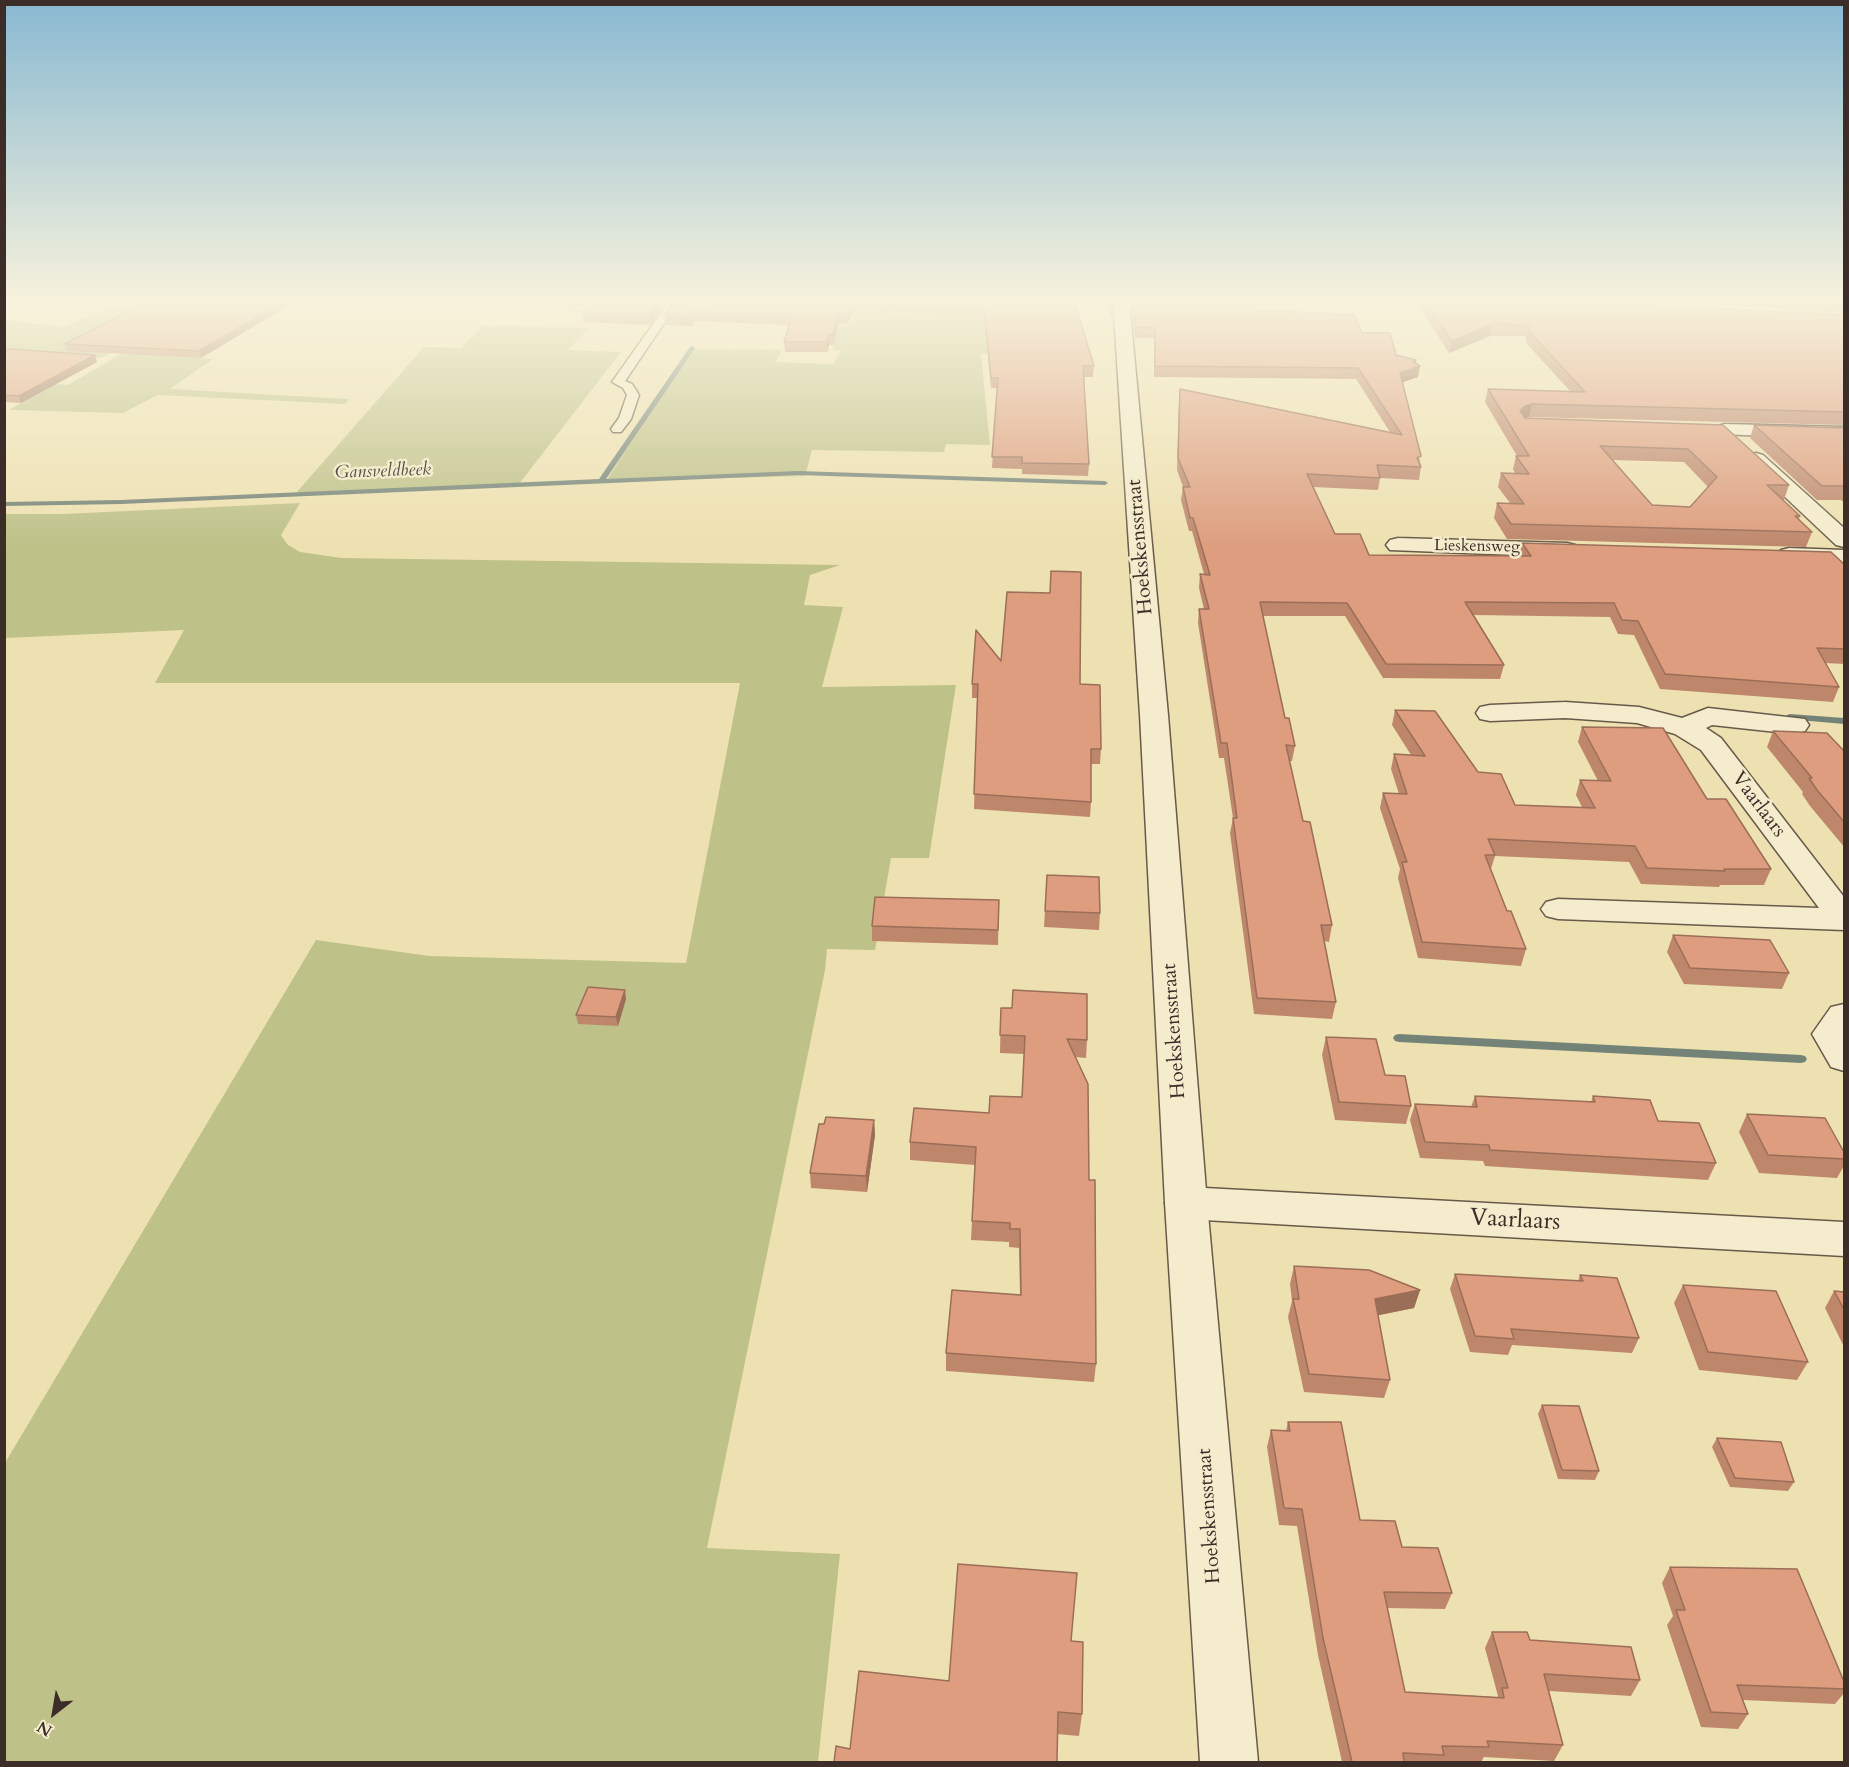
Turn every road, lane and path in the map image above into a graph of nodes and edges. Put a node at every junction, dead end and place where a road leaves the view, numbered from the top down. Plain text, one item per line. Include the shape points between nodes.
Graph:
1 (619, 382) edge
2 (1128, 382) edge
3 (617, 429) dead end
4 (1702, 429) edge
5 (1725, 430) junction
6 (1845, 434) edge
7 (1845, 540) edge
8 (1398, 546) dead end
9 (1586, 550) edge
10 (1762, 555) edge
11 (1845, 557) edge
12 (1490, 713) dead end
13 (1795, 725) dead end
14 (1685, 728) junction
15 (1558, 909) dead end
16 (1845, 920) edge
17 (1845, 1016) edge
18 (1845, 1058) edge
19 (1186, 1203) junction
20 (1845, 1239) edge
21 (1229, 1762) edge

1 - 3 lane via 628,386 633,395
2 - 19 street, Hoekskensstraat
4 - 5 street
5 - 6 street
5 - 7 street
8 - 9 street, Lieskensweg
10 - 11 street
12 - 14 street, Vaarlaars via 1565,711 1639,715
13 - 14 street via 1708,716
14 - 16 street, Vaarlaars via 1711,744
15 - 16 street, Vaarlaars
17 - 18 street via 1831,1034
19 - 20 street, Vaarlaars
19 - 21 street, Hoekskensstraat

